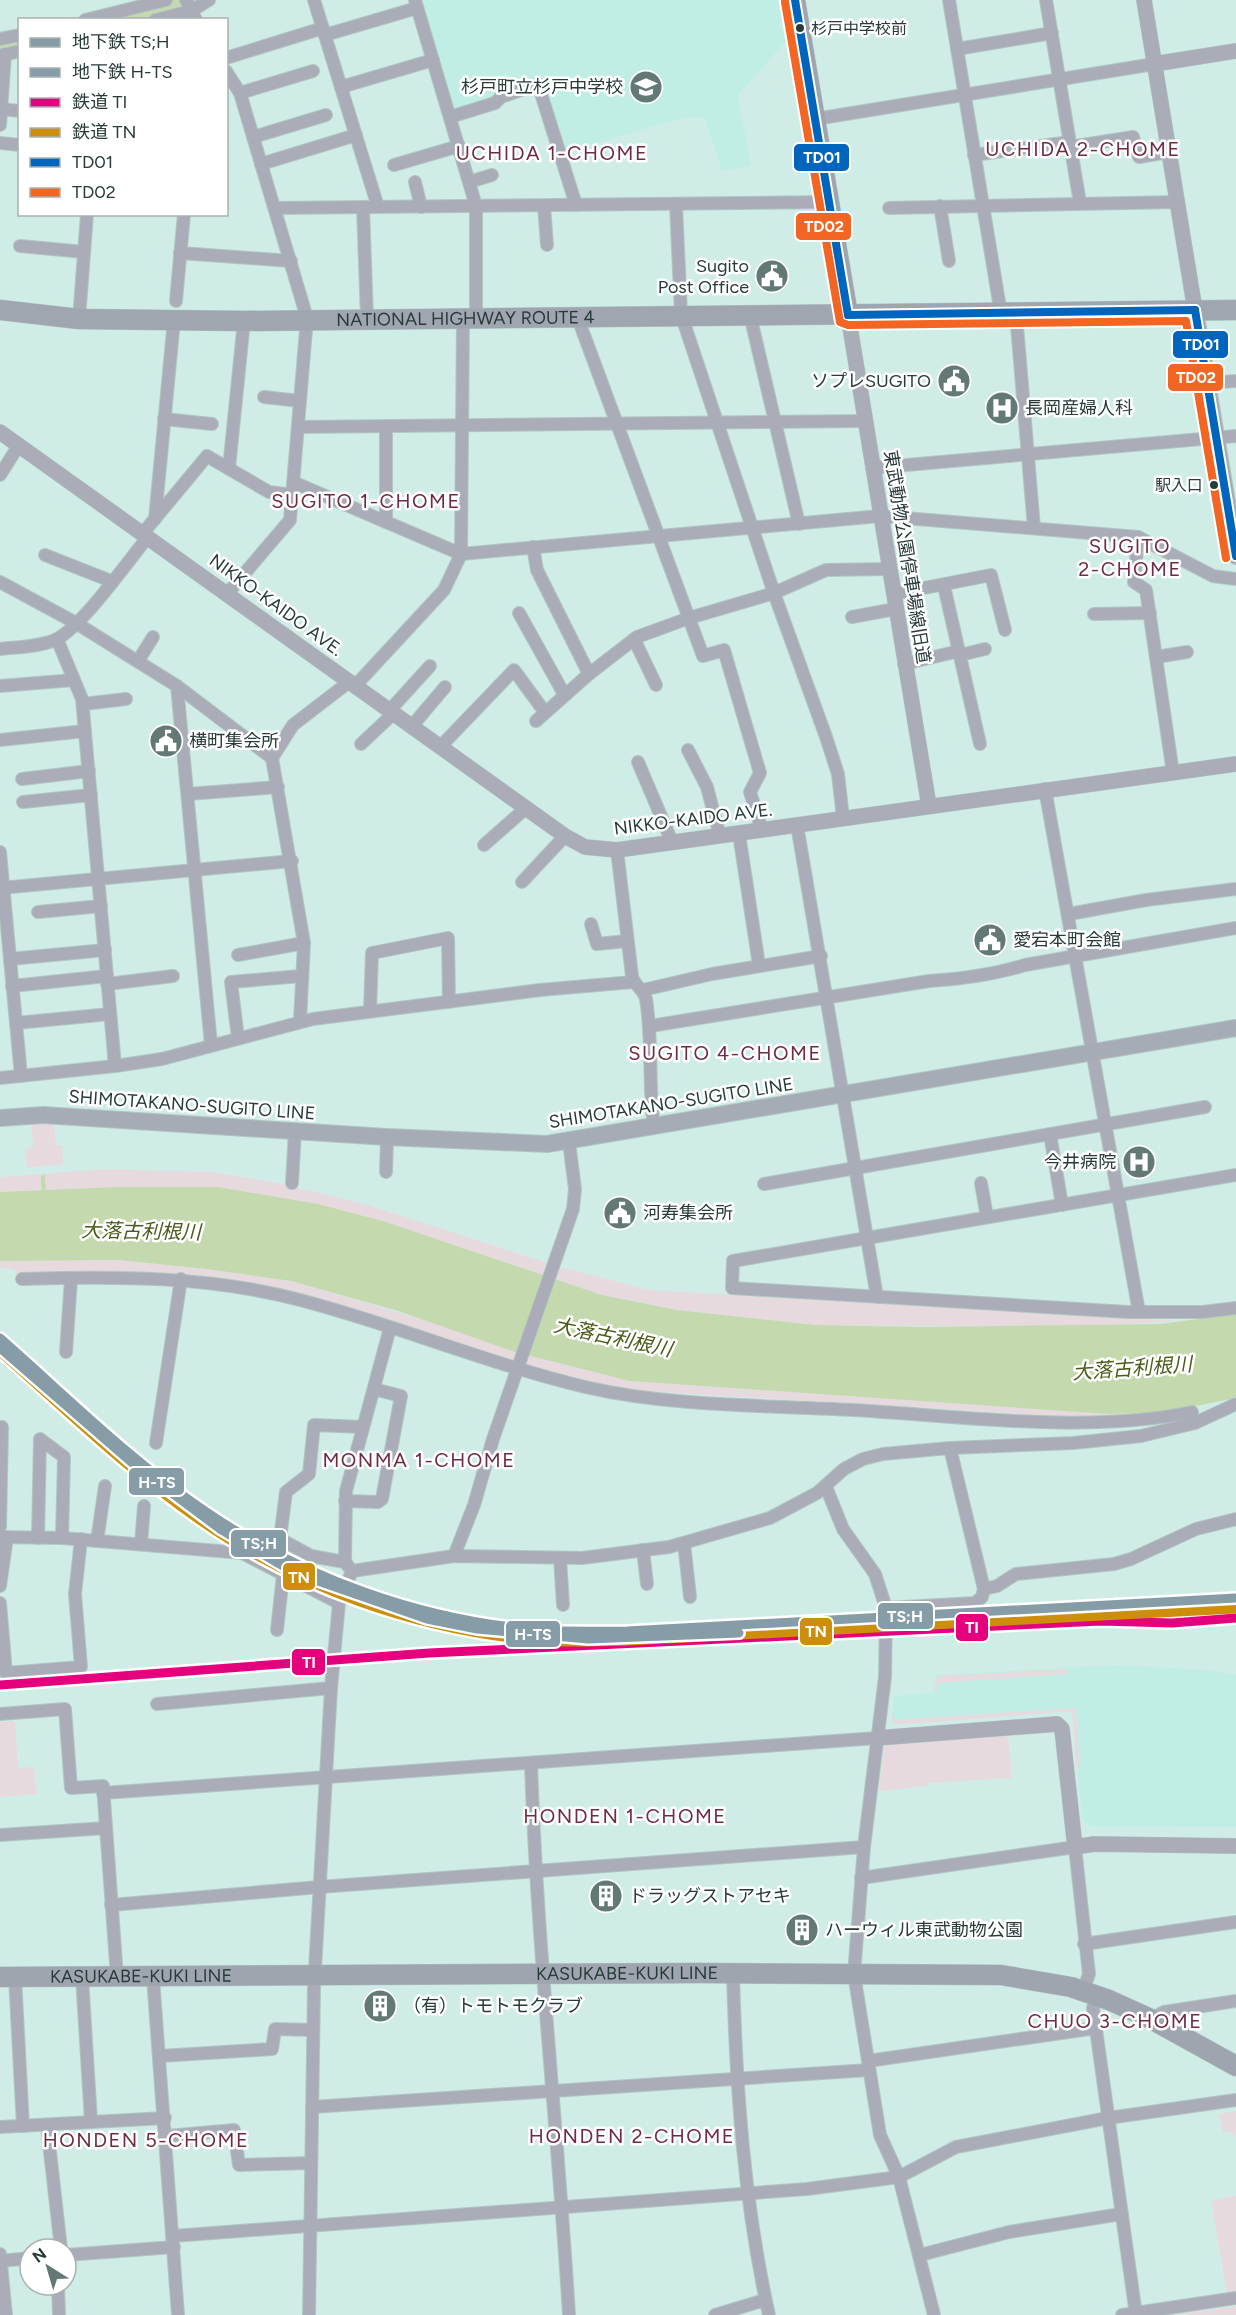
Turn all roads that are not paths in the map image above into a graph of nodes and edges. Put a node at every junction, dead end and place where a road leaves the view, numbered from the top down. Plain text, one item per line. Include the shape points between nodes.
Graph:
1 (166, 0) edge
2 (209, 0) edge
3 (314, 0) edge
4 (795, 0) edge
5 (949, 0) edge
6 (1046, 0) edge
7 (1144, 0) edge
8 (416, 4) edge
9 (191, 10) edge
10 (93, 18) edge
11 (162, 18) edge
12 (324, 32) junction
13 (1052, 33) junction
14 (18, 35) edge
15 (0, 39) edge
16 (957, 48) junction
17 (18, 51) edge
18 (1236, 51) edge
19 (3, 55) edge
20 (228, 57) edge
21 (433, 60) junction
22 (1154, 64) junction
23 (313, 71) dead end
24 (228, 74) edge
25 (1059, 79) junction
26 (341, 87) junction
27 (240, 93) junction
28 (965, 96) junction
29 (1, 109) edge
30 (18, 111) edge
31 (326, 115) dead end
32 (450, 117) junction
33 (815, 119) junction
34 (0, 125) edge
35 (356, 135) junction
36 (253, 137) junction
37 (0, 143) edge
38 (1070, 144) junction
39 (18, 145) edge
40 (459, 146) junction
41 (1168, 152) junction
42 (974, 155) junction
43 (261, 164) junction
44 (394, 165) dead end
45 (492, 175) dead end
46 (415, 182) dead end
47 (469, 182) junction
48 (828, 202) junction
49 (1177, 202) junction
50 (1080, 203) junction
51 (676, 205) junction
52 (476, 206) junction
53 (544, 206) junction
54 (576, 206) junction
55 (940, 206) junction
56 (983, 206) junction
57 (363, 207) junction
58 (378, 207) junction
59 (421, 207) junction
60 (275, 208) junction
61 (889, 208) dead end
62 (87, 216) edge
63 (184, 216) edge
64 (546, 245) dead end
65 (20, 246) dead end
66 (84, 252) junction
67 (180, 253) junction
68 (291, 261) junction
69 (949, 261) dead end
70 (0, 310) edge
71 (175, 310) junction
72 (1194, 310) junction
73 (1236, 310) edge
74 (681, 314) junction
75 (1008, 314) junction
76 (750, 315) junction
77 (848, 315) junction
78 (577, 316) junction
79 (470, 317) junction
80 (308, 318) junction
81 (367, 318) junction
82 (79, 319) junction
83 (244, 321) junction
84 (1236, 381) edge
85 (1207, 383) junction
86 (264, 398) dead end
87 (300, 401) junction
88 (164, 419) junction
89 (865, 421) junction
90 (717, 423) junction
91 (776, 423) junction
92 (212, 424) dead end
93 (462, 425) junction
94 (616, 425) junction
95 (386, 426) junction
96 (299, 427) junction
97 (0, 432) edge
98 (1236, 436) edge
99 (1216, 438) junction
100 (18, 445) junction
101 (1028, 454) junction
102 (229, 468) junction
103 (872, 468) junction
104 (0, 475) edge
105 (294, 489) junction
106 (880, 516) junction
107 (155, 519) junction
108 (386, 522) junction
109 (799, 524) junction
110 (752, 528) junction
111 (1034, 528) junction
112 (145, 535) junction
113 (659, 537) junction
114 (1138, 537) junction
115 (533, 547) junction
116 (461, 554) junction
117 (45, 555) dead end
118 (1236, 556) edge
119 (888, 569) junction
120 (1236, 579) edge
121 (111, 581) junction
122 (0, 582) edge
123 (944, 586) junction
124 (774, 593) junction
125 (227, 594) junction
126 (894, 602) junction
127 (519, 613) dead end
128 (1150, 613) junction
129 (1094, 614) dead end
130 (852, 617) dead end
131 (689, 618) junction
132 (76, 623) junction
133 (1005, 630) dead end
134 (153, 637) dead end
135 (57, 639) junction
136 (634, 639) junction
137 (0, 649) edge
138 (985, 650) dead end
139 (1186, 652) dead end
140 (960, 653) junction
141 (1156, 657) junction
142 (138, 662) junction
143 (904, 664) junction
144 (430, 666) dead end
145 (589, 674) junction
146 (74, 680) junction
147 (352, 684) junction
148 (656, 685) dead end
149 (0, 686) edge
150 (177, 686) junction
151 (445, 687) dead end
152 (564, 694) junction
153 (126, 699) dead end
154 (83, 704) junction
155 (392, 712) junction
156 (412, 726) junction
157 (85, 731) junction
158 (0, 740) edge
159 (361, 744) dead end
160 (980, 744) dead end
161 (441, 746) junction
162 (688, 750) dead end
163 (272, 758) junction
164 (638, 762) dead end
165 (1236, 764) edge
166 (88, 771) junction
167 (1173, 773) junction
168 (22, 779) dead end
169 (278, 787) junction
170 (1045, 789) junction
171 (188, 794) junction
172 (91, 795) junction
173 (23, 802) dead end
174 (929, 806) junction
175 (526, 808) junction
176 (843, 818) junction
177 (797, 825) junction
178 (762, 830) junction
179 (739, 834) junction
180 (565, 836) junction
181 (720, 836) junction
182 (672, 842) junction
183 (484, 845) dead end
184 (617, 850) junction
185 (0, 852) edge
186 (292, 861) junction
187 (195, 870) junction
188 (98, 879) junction
189 (522, 882) dead end
190 (2, 888) edge
191 (1236, 889) edge
192 (101, 906) junction
193 (38, 912) dead end
194 (1069, 914) junction
195 (591, 924) dead end
196 (1236, 928) edge
197 (4, 933) edge
198 (627, 940) junction
199 (304, 943) junction
200 (105, 950) junction
201 (238, 955) dead end
202 (821, 956) junction
203 (1076, 956) junction
204 (759, 965) junction
205 (7, 966) edge
206 (173, 976) dead end
207 (301, 976) junction
208 (107, 980) junction
209 (12, 986) junction
210 (638, 986) junction
211 (828, 997) junction
212 (449, 1002) junction
213 (370, 1011) junction
214 (110, 1014) junction
215 (300, 1022) junction
216 (16, 1023) junction
217 (650, 1026) junction
218 (1236, 1028) edge
219 (238, 1038) junction
220 (211, 1045) junction
221 (1093, 1052) junction
222 (115, 1066) junction
223 (21, 1076) junction
224 (0, 1078) edge
225 (843, 1095) junction
226 (1205, 1107) dead end
227 (0, 1119) edge
228 (1105, 1125) junction
229 (654, 1127) junction
230 (295, 1131) junction
231 (1050, 1134) junction
232 (387, 1137) junction
233 (569, 1142) junction
234 (855, 1168) junction
235 (386, 1172) dead end
236 (1236, 1175) edge
237 (292, 1183) dead end
238 (981, 1183) dead end
239 (764, 1184) dead end
240 (1117, 1195) junction
241 (1062, 1205) junction
242 (987, 1218) junction
243 (867, 1238) junction
244 (71, 1279) junction
245 (181, 1279) junction
246 (22, 1280) dead end
247 (877, 1297) junction
248 (1236, 1308) edge
249 (1139, 1312) junction
250 (390, 1328) junction
251 (66, 1352) dead end
252 (519, 1367) junction
253 (374, 1389) junction
254 (1236, 1404) edge
255 (1192, 1412) dead end
256 (2, 1427) dead end
257 (363, 1427) junction
258 (156, 1443) dead end
259 (950, 1448) junction
260 (105, 1486) dead end
261 (826, 1487) junction
262 (345, 1501) junction
263 (144, 1506) dead end
264 (1236, 1519) edge
265 (2, 1533) edge
266 (38, 1538) junction
267 (62, 1538) junction
268 (81, 1539) junction
269 (97, 1540) junction
270 (684, 1543) junction
271 (141, 1544) junction
272 (643, 1550) junction
273 (454, 1556) junction
274 (560, 1558) junction
275 (348, 1567) junction
276 (283, 1575) junction
277 (647, 1584) dead end
278 (0, 1587) edge
279 (984, 1589) junction
280 (690, 1597) dead end
281 (0, 1603) edge
282 (339, 1603) junction
283 (563, 1605) dead end
284 (886, 1608) junction
285 (277, 1630) dead end
286 (331, 1688) junction
287 (157, 1704) dead end
288 (0, 1714) edge
289 (877, 1738) junction
290 (531, 1763) junction
291 (326, 1777) junction
292 (103, 1793) junction
293 (106, 1828) junction
294 (0, 1835) edge
295 (1236, 1846) edge
296 (864, 1847) junction
297 (1074, 1847) junction
298 (535, 1871) junction
299 (861, 1878) junction
300 (320, 1887) junction
301 (111, 1905) junction
302 (1236, 1922) edge
303 (1084, 1944) junction
304 (733, 1973) junction
305 (854, 1974) junction
306 (315, 1975) junction
307 (545, 1975) junction
308 (7, 1977) edge
309 (82, 1977) junction
310 (117, 1977) junction
311 (153, 1978) junction
312 (1090, 1994) junction
313 (1236, 2001) edge
314 (1151, 2019) junction
315 (1096, 2028) junction
316 (313, 2030) junction
317 (160, 2056) junction
318 (869, 2065) junction
319 (1236, 2066) edge
320 (736, 2080) junction
321 (555, 2090) junction
322 (1236, 2100) edge
323 (312, 2107) junction
324 (165, 2118) junction
325 (1108, 2118) junction
326 (91, 2121) junction
327 (47, 2125) junction
328 (23, 2126) junction
329 (0, 2127) edge
330 (167, 2136) junction
331 (311, 2163) junction
332 (899, 2178) junction
333 (748, 2195) junction
334 (563, 2208) junction
335 (1121, 2214) junction
336 (310, 2227) junction
337 (60, 2237) edge
338 (174, 2241) junction
339 (78, 2253) edge
340 (0, 2254) edge
341 (920, 2255) junction
342 (18, 2259) edge
343 (0, 2261) edge
344 (58, 2297) edge
345 (1236, 2298) edge
346 (765, 2300) junction
347 (1136, 2314) edge
348 (6, 2315) edge
349 (59, 2315) edge
350 (178, 2315) edge
351 (309, 2315) edge
352 (569, 2315) edge
353 (715, 2315) edge
354 (768, 2315) edge
355 (934, 2315) edge
356 (1122, 2315) edge

1 - 10 street
2 - 9 street
3 - 12 street
4 - 33 main road
5 - 16 street
6 - 13 street
7 - 22 street
8 - 12 street
8 - 21 street
9 - 11 street
12 - 20 street
12 - 26 street
13 - 16 street
13 - 25 street
14 - 15 street
16 - 28 street
17 - 19 street
18 - 22 street
19 - 29 street
21 - 26 street
21 - 32 street
22 - 25 street
22 - 41 street
23 - 27 street
24 - 27 street
25 - 28 street
25 - 38 street
26 - 35 street
27 - 36 street
28 - 33 street
28 - 42 street
29 - 30 street
29 - 34 street
31 - 36 street
32 - 40 street
32 - 54 street via 538,84
33 - 48 main road
35 - 43 street
35 - 58 street
36 - 43 street
37 - 39 street
38 - 41 street via 1133,136 1139,157
38 - 42 street
38 - 50 street
40 - 44 street
40 - 47 street
41 - 49 street
42 - 56 street
43 - 60 street
45 - 47 street
46 - 59 street
47 - 52 street
48 - 51 street
48 - 77 main road
49 - 50 street
49 - 72 street
50 - 56 street
51 - 54 street
51 - 74 street
52 - 53 street
52 - 59 street
52 - 79 street
53 - 54 street
53 - 64 street
55 - 56 street
55 - 61 street
55 - 69 street
56 - 75 street
57 - 58 street
57 - 60 street
57 - 81 street
58 - 59 street
60 - 68 street
62 - 66 street
63 - 67 street
65 - 66 street
66 - 82 street
67 - 68 street
67 - 71 street
68 - 80 street
70 - 82 highway, NATIONAL HIGHWAY ROUTE 4
71 - 82 highway, NATIONAL HIGHWAY ROUTE 4
71 - 83 highway, NATIONAL HIGHWAY ROUTE 4
71 - 88 street
72 - 73 highway
72 - 75 highway, NATIONAL HIGHWAY ROUTE 4
72 - 85 main road
74 - 76 highway, NATIONAL HIGHWAY ROUTE 4
74 - 78 highway, NATIONAL HIGHWAY ROUTE 4
74 - 90 street
75 - 77 highway, NATIONAL HIGHWAY ROUTE 4
75 - 101 street
76 - 77 highway, NATIONAL HIGHWAY ROUTE 4
76 - 91 street
77 - 89 street, 東武動物公園停車場線旧道
78 - 79 highway, NATIONAL HIGHWAY ROUTE 4
78 - 94 street
79 - 81 highway, NATIONAL HIGHWAY ROUTE 4
79 - 93 street
80 - 81 highway, NATIONAL HIGHWAY ROUTE 4
80 - 83 highway, NATIONAL HIGHWAY ROUTE 4
80 - 87 street
83 - 102 street
84 - 85 street
85 - 99 main road
86 - 87 street
87 - 96 street
88 - 92 street
88 - 107 street
89 - 91 street
89 - 103 street, 東武動物公園停車場線旧道
90 - 91 street
90 - 94 street
90 - 110 street
91 - 109 street
93 - 94 street
93 - 95 street
93 - 116 street
94 - 113 street
95 - 96 street
95 - 108 street
96 - 105 street
97 - 100 street, NIKKO-KAIDO AVE.
98 - 99 street
99 - 101 street
99 - 118 main road
100 - 104 street
100 - 112 street, NIKKO-KAIDO AVE.
101 - 103 street
101 - 111 street
102 - 105 street via 269,492
102 - 107 street via 207,456
103 - 106 street, 東武動物公園停車場線旧道
105 - 108 street
105 - 125 street via 290,520
106 - 109 street
106 - 111 street
106 - 119 street, 東武動物公園停車場線旧道
107 - 112 street
108 - 116 street
109 - 110 street
110 - 113 street
110 - 124 street
111 - 114 street
112 - 121 street
112 - 125 street, NIKKO-KAIDO AVE.
113 - 115 street
113 - 131 street
114 - 120 street via 1213,576
114 - 128 street via 1134,582 1146,590
115 - 116 street
115 - 145 street via 537,570
116 - 147 street via 444,590
117 - 121 street
119 - 124 street via 826,570
119 - 126 street, 東武動物公園停車場線旧道
121 - 132 street
122 - 132 street
123 - 126 street
123 - 133 street via 991,575
123 - 140 street
124 - 131 street
124 - 176 street via 838,774
125 - 147 street, NIKKO-KAIDO AVE.
126 - 130 street
126 - 143 street, 東武動物公園停車場線旧道
127 - 152 street
128 - 129 street
128 - 141 street
131 - 136 street
131 - 178 street via 704,656 724,650 760,772 750,792
132 - 135 street
132 - 142 street
134 - 142 street
135 - 137 street
135 - 146 street
136 - 145 street
136 - 148 street
138 - 140 street
139 - 141 street
140 - 143 street
140 - 160 street
141 - 167 street
142 - 150 street
143 - 174 street, 東武動物公園停車場線旧道
144 - 155 street
145 - 152 street
146 - 149 street
146 - 154 street
147 - 155 street, NIKKO-KAIDO AVE.
147 - 163 street via 293,725
150 - 163 street
150 - 171 street
151 - 156 street
152 - 161 street via 540,716 514,670
153 - 154 street
154 - 157 street
155 - 156 street, NIKKO-KAIDO AVE.
155 - 159 street
156 - 161 street, NIKKO-KAIDO AVE.
157 - 158 street
157 - 166 street
161 - 175 street, NIKKO-KAIDO AVE.
162 - 181 street via 707,787
163 - 169 street
164 - 182 street
165 - 167 street, NIKKO-KAIDO AVE.
166 - 168 street
166 - 172 street
167 - 170 street, NIKKO-KAIDO AVE.
169 - 171 street
169 - 186 street
170 - 174 street, NIKKO-KAIDO AVE.
170 - 194 street
171 - 187 street
172 - 173 street
172 - 188 street
174 - 176 street, NIKKO-KAIDO AVE.
175 - 180 street, NIKKO-KAIDO AVE.
175 - 183 street
176 - 177 street, NIKKO-KAIDO AVE.
177 - 178 street, NIKKO-KAIDO AVE.
177 - 202 street
178 - 179 street, NIKKO-KAIDO AVE.
179 - 181 street, NIKKO-KAIDO AVE.
179 - 204 street
180 - 184 street, NIKKO-KAIDO AVE. via 585,847
180 - 189 street
181 - 182 street, NIKKO-KAIDO AVE.
182 - 184 street, NIKKO-KAIDO AVE.
184 - 198 street
185 - 190 street
186 - 187 street
186 - 199 street
187 - 188 street
187 - 220 street
188 - 190 street
188 - 192 street
190 - 197 street
191 - 194 street
192 - 193 street
192 - 200 street
194 - 203 street
195 - 198 street via 597,944
196 - 203 street
197 - 205 street
198 - 210 street
199 - 201 street
199 - 207 street
200 - 205 street
200 - 208 street
202 - 204 street
202 - 211 street
203 - 211 street via 997,974
203 - 221 street
204 - 210 street
205 - 209 street
206 - 208 street
207 - 215 street
207 - 219 street via 231,982
208 - 209 street
208 - 214 street
209 - 216 street
210 - 212 street
210 - 217 street
211 - 217 street
211 - 225 street
212 - 213 street
212 - 213 street via 448,938 372,953
213 - 215 street
214 - 216 street
214 - 222 street
215 - 219 street
216 - 223 street
217 - 229 street
218 - 221 main road, SHIMOTAKANO-SUGITO LINE
219 - 220 street
220 - 222 street via 162,1059
221 - 225 main road, SHIMOTAKANO-SUGITO LINE
221 - 228 street
222 - 223 street
223 - 224 street
225 - 229 main road, SHIMOTAKANO-SUGITO LINE
225 - 234 street
226 - 228 street
227 - 230 main road, SHIMOTAKANO-SUGITO LINE via 43,1114
228 - 231 street
228 - 240 street
229 - 233 main road, SHIMOTAKANO-SUGITO LINE
230 - 232 main road, SHIMOTAKANO-SUGITO LINE
230 - 237 street
231 - 234 street
231 - 241 street
232 - 233 main road, SHIMOTAKANO-SUGITO LINE
232 - 235 street
233 - 252 street via 575,1198
234 - 239 street
234 - 243 street
236 - 240 street
238 - 242 street
240 - 241 street
240 - 249 street
241 - 242 street
242 - 243 street
243 - 247 street
243 - 247 street via 733,1261 732,1288
244 - 245 street
244 - 246 street
244 - 251 street
245 - 250 street via 300,1300
245 - 258 street
247 - 249 street
248 - 249 street
250 - 252 street
250 - 253 street
252 - 255 street via 616,1393 695,1401 1093,1422 1129,1422
252 - 273 street
253 - 257 street
253 - 262 street via 401,1396 382,1499
254 - 259 street via 1195,1423 1141,1437
256 - 265 street
257 - 262 street
257 - 275 street via 314,1425 309,1474 286,1492 280,1539 311,1556
259 - 261 street via 863,1459 844,1469
259 - 279 street
260 - 269 street
261 - 270 street via 758,1524
261 - 284 street via 843,1529 875,1574
262 - 275 street
263 - 271 street
264 - 279 street via 1196,1529 1114,1564 1016,1574
265 - 266 street
265 - 278 street
266 - 267 street
266 - 267 street via 40,1439 64,1457
267 - 268 street
268 - 269 street
268 - 281 street via 75,1594 81,1667 6,1673
269 - 271 street
270 - 272 street
270 - 280 street
271 - 276 street via 242,1552
272 - 274 street
272 - 277 street
273 - 274 street
273 - 275 street
274 - 283 street
275 - 282 street
276 - 282 street
276 - 285 street
279 - 284 street via 975,1603
282 - 286 street
284 - 289 street via 885,1677
286 - 287 street
286 - 291 street
288 - 292 street via 65,1709 71,1788 103,1786
289 - 290 street
289 - 296 street
289 - 297 street via 1057,1724 1062,1729
290 - 291 street
290 - 298 street
291 - 292 street
291 - 300 street
292 - 293 street
293 - 294 street
293 - 301 street
295 - 297 street
296 - 298 street
296 - 299 street
297 - 299 street
297 - 303 street
298 - 300 street
298 - 307 street
299 - 305 street
300 - 301 street
300 - 306 street
301 - 310 street
302 - 303 street
303 - 312 street
304 - 305 main road, KASUKABE-KUKI LINE
304 - 307 main road, KASUKABE-KUKI LINE
304 - 320 street
305 - 312 main road, KASUKABE-KUKI LINE via 1001,1975 1045,1981
305 - 318 street
306 - 307 main road, KASUKABE-KUKI LINE
306 - 311 main road, KASUKABE-KUKI LINE
306 - 316 street
307 - 321 street
308 - 309 main road, KASUKABE-KUKI LINE
308 - 328 street
309 - 310 main road, KASUKABE-KUKI LINE
309 - 326 street
310 - 311 main road, KASUKABE-KUKI LINE
311 - 317 street
312 - 314 main road, KASUKABE-KUKI LINE
312 - 315 street
313 - 314 street via 1164,2012
314 - 319 main road, KASUKABE-KUKI LINE
315 - 318 street
315 - 325 street
316 - 317 street via 274,2028 272,2049
316 - 323 street
317 - 324 street
318 - 320 street
318 - 332 street via 880,2135
320 - 321 street
320 - 333 street
321 - 323 street
321 - 334 street
322 - 325 street
323 - 331 street
324 - 326 street
324 - 330 street
325 - 332 street via 956,2147
325 - 335 street
326 - 327 street
327 - 328 street
327 - 337 street
328 - 329 street
330 - 331 street via 234,2130 238,2165
330 - 338 street
331 - 336 street
332 - 333 street
332 - 341 street
333 - 334 street
333 - 346 street
334 - 336 street
334 - 352 street
335 - 341 street via 1009,2232
335 - 347 street
336 - 338 street
336 - 351 street
338 - 339 street
338 - 350 street
340 - 343 street
341 - 355 street
342 - 343 street
343 - 348 street
344 - 349 street
345 - 347 street
346 - 353 street
346 - 354 street
347 - 356 street

